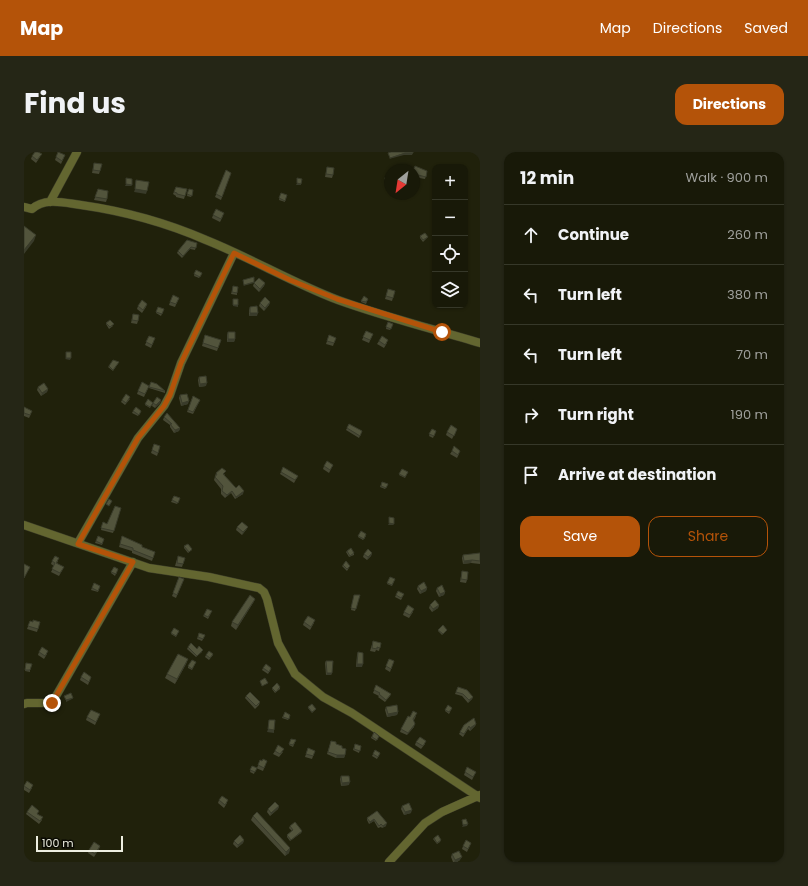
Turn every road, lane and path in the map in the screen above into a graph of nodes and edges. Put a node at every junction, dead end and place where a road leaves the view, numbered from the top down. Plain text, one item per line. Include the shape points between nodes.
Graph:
1 (77, 152) edge
2 (50, 202) junction
3 (24, 208) edge
4 (234, 253) junction
5 (480, 343) edge
6 (24, 525) edge
7 (78, 544) junction
8 (133, 562) junction
9 (24, 704) edge
10 (479, 796) edge
11 (389, 862) edge

1 - 2 street
2 - 3 street via 40,203 32,209
2 - 4 street via 109,209 206,239
4 - 5 street via 337,299
4 - 7 street via 181,363 170,395 138,438
6 - 7 street
7 - 8 street
8 - 9 street via 52,703
8 - 10 street via 163,571 209,577 259,588 267,599 278,643 295,674 323,697 352,713
10 - 11 street via 442,812 425,823

